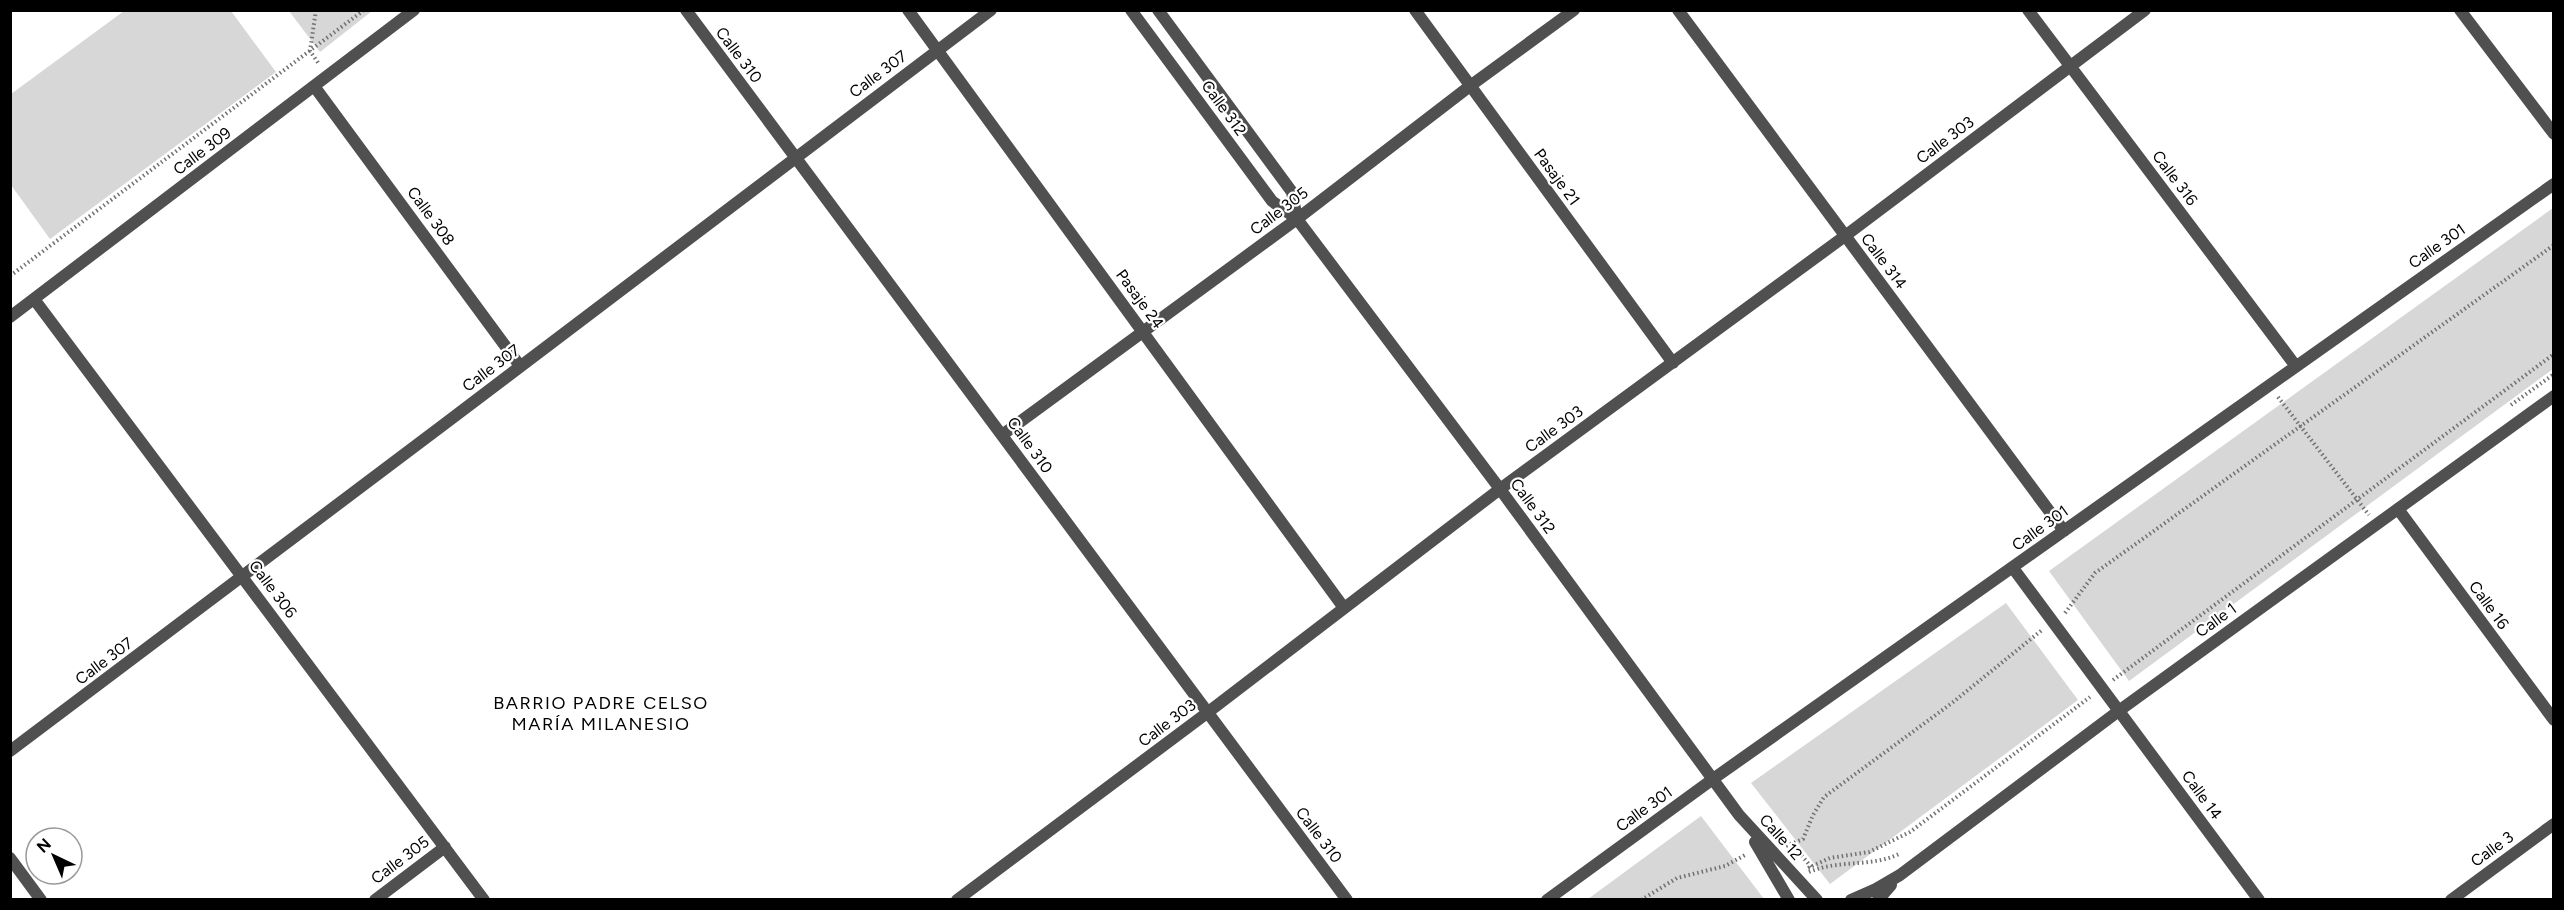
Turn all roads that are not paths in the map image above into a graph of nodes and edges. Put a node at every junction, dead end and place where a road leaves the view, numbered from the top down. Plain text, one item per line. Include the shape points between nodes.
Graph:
1 (414, 10) edge
2 (686, 10) edge
3 (908, 10) edge
4 (991, 10) edge
5 (1131, 10) edge
6 (1158, 10) edge
7 (1415, 10) edge
8 (1574, 10) edge
9 (1678, 10) edge
10 (2028, 10) edge
11 (2145, 10) edge
12 (2460, 10) edge
13 (937, 51) junction
14 (2070, 66) junction
15 (314, 86) junction
16 (1470, 86) junction
17 (2553, 134) edge
18 (794, 157) junction
19 (2553, 184) edge
20 (1297, 219) junction
21 (1845, 236) junction
22 (34, 299) junction
23 (10, 317) edge
24 (1143, 331) junction
25 (1673, 363) junction
26 (2295, 365) junction
27 (520, 366) junction
28 (2553, 396) edge
29 (1002, 435) junction
30 (1500, 489) junction
31 (2398, 509) junction
32 (2064, 531) junction
33 (2013, 568) junction
34 (243, 578) junction
35 (1344, 608) junction
36 (2120, 710) junction
37 (1207, 713) junction
38 (2553, 720) edge
39 (10, 751) edge
40 (1713, 779) junction
41 (1739, 815) joint
42 (2553, 824) edge
43 (445, 847) junction
44 (1765, 850) junction
45 (10, 858) edge
46 (1900, 875) junction
47 (41, 900) edge
48 (375, 900) edge
49 (484, 900) edge
50 (957, 900) edge
51 (1347, 900) edge
52 (1547, 900) edge
53 (1789, 900) edge
54 (1817, 900) edge
55 (1851, 900) edge
56 (1878, 900) edge
57 (2259, 900) edge
58 (2451, 900) edge

1 - 15 street, Calle 309
2 - 18 street, Calle 310
3 - 13 street, Pasaje 24
4 - 13 street, Calle 307
5 - 20 street, Calle 312 via 1272,201
6 - 20 street, Calle 312 via 1292,192
7 - 16 street, Pasaje 21
8 - 16 street, Calle 305
9 - 21 street, Calle 314
10 - 14 street, Calle 316
11 - 14 street, Calle 303
12 - 17 street
13 - 18 street, Calle 307
13 - 24 street, Pasaje 24
14 - 21 street, Calle 303
14 - 26 street, Calle 316
15 - 22 street, Calle 309
15 - 27 street, Calle 308
16 - 20 street, Calle 305
16 - 25 street, Pasaje 21
18 - 27 street, Calle 307
18 - 29 street, Calle 310
19 - 26 street, Calle 301
20 - 24 street, Calle 305
20 - 30 street, Calle 312
21 - 25 street, Calle 303
21 - 32 street, Calle 314
22 - 23 street, Calle 309
22 - 34 street, Calle 306
24 - 29 street, Calle 305
24 - 35 street, Pasaje 24
25 - 30 street, Calle 303
26 - 32 street, Calle 301
27 - 34 street, Calle 307
28 - 31 street, Calle 1
29 - 37 street, Calle 310
30 - 35 street, Calle 303
30 - 40 street, Calle 312
31 - 36 street, Calle 1
31 - 38 street, Calle 16
32 - 33 street, Calle 301
33 - 36 street
33 - 40 street, Calle 301
34 - 39 street, Calle 307
34 - 43 street, Calle 306
35 - 37 street, Calle 303
36 - 46 street, Calle 1
36 - 57 street, Calle 14
37 - 50 street, Calle 303
37 - 51 street, Calle 310
40 - 41 street, Calle 312
40 - 52 street, Calle 301
41 - 44 street, Calle 12
42 - 58 street, Calle 3
43 - 48 street, Calle 305
43 - 49 street, Calle 306
44 - 53 street, Calle 12
44 - 54 street, Calle 12
45 - 47 street
46 - 55 street, Calle 1
46 - 56 street, Calle 1

